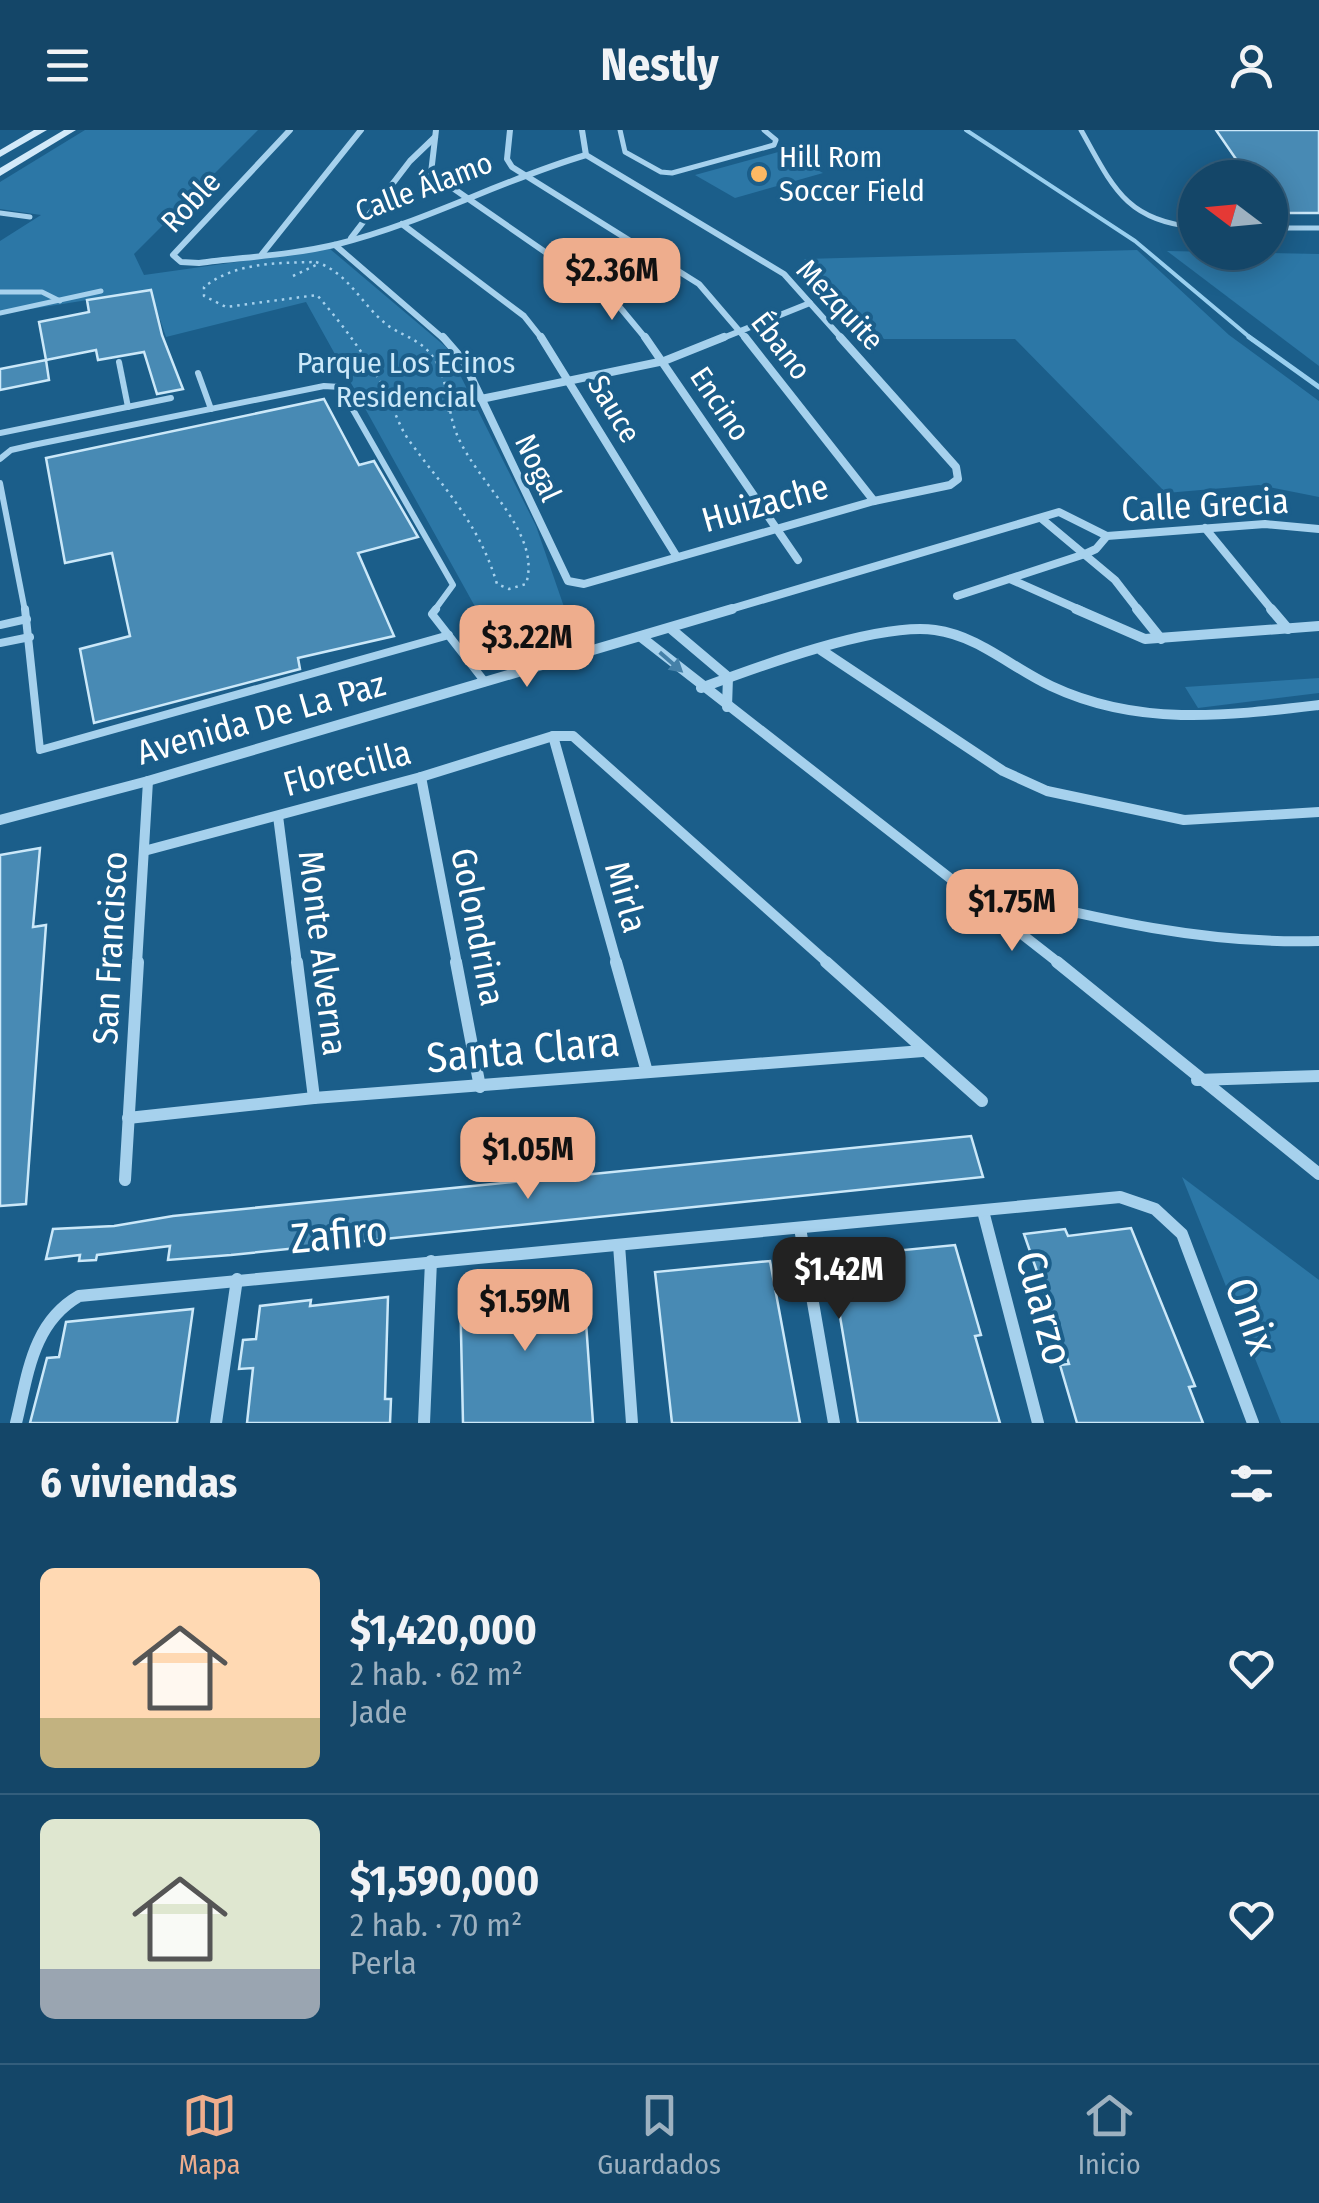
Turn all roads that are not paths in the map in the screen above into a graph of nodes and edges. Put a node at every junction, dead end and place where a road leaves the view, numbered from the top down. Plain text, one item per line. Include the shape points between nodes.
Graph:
1 (42, 130) edge
2 (71, 130) edge
3 (290, 130) edge
4 (361, 130) edge
5 (510, 130) edge
6 (582, 130) edge
7 (620, 130) edge
8 (764, 130) edge
9 (1081, 130) edge
10 (436, 133) edge
11 (0, 154) edge
12 (586, 155) junction
13 (0, 173) edge
14 (524, 173) junction
15 (463, 197) junction
16 (0, 213) edge
17 (30, 217) dead end
18 (402, 224) junction
19 (1178, 225) edge
20 (1288, 228) edge
21 (1319, 228) edge
22 (350, 239) junction
23 (335, 245) junction
24 (261, 255) junction
25 (181, 262) joint
26 (0, 292) edge
27 (101, 292) dead end
28 (60, 301) junction
29 (810, 303) junction
30 (0, 312) edge
31 (742, 332) junction
32 (664, 361) junction
33 (119, 362) dead end
34 (198, 373) dead end
35 (571, 381) junction
36 (171, 398) dead end
37 (482, 399) junction
38 (128, 406) junction
39 (211, 409) junction
40 (0, 433) edge
41 (0, 458) edge
42 (956, 467) joint
43 (0, 483) edge
44 (874, 501) junction
45 (1042, 519) junction
46 (777, 528) junction
47 (1205, 528) junction
48 (1319, 529) edge
49 (1107, 536) junction
50 (1085, 554) junction
51 (677, 557) junction
52 (798, 560) dead end
53 (1009, 579) junction
54 (574, 583) joint
55 (957, 596) dead end
56 (27, 619) junction
57 (0, 625) edge
58 (1319, 626) edge
59 (670, 628) junction
60 (1288, 629) junction
61 (448, 635) junction
62 (641, 636) junction
63 (30, 637) junction
64 (1160, 639) junction
65 (0, 644) edge
66 (821, 650) junction
67 (728, 677) junction
68 (485, 682) junction
69 (700, 688) junction
70 (1319, 705) edge
71 (727, 707) junction
72 (558, 736) junction
73 (421, 777) junction
74 (148, 780) junction
75 (1319, 812) edge
76 (278, 816) junction
77 (0, 820) edge
78 (144, 851) junction
79 (962, 886) junction
80 (1319, 941) edge
81 (923, 1051) junction
82 (647, 1072) junction
83 (1319, 1076) edge
84 (1197, 1080) junction
85 (480, 1087) junction
86 (314, 1098) junction
87 (982, 1100) dead end
88 (128, 1118) junction
89 (1319, 1174) edge
90 (126, 1180) dead end
91 (983, 1212) junction
92 (800, 1228) junction
93 (1182, 1234) joint
94 (619, 1244) junction
95 (430, 1261) junction
96 (237, 1279) junction
97 (16, 1423) edge
98 (216, 1423) edge
99 (424, 1423) edge
100 (632, 1423) edge
101 (834, 1423) edge
102 (1038, 1423) edge
103 (1253, 1423) edge

1 - 11 main road
2 - 13 main road
3 - 25 street, Roble via 173,254
4 - 24 street
5 - 14 street via 507,158
6 - 12 street
7 - 8 lane via 625,152 672,173 774,145
9 - 19 lane via 1129,209
10 - 15 street, Encino via 431,173
10 - 22 street
12 - 14 street, Calle Álamo
12 - 29 street, Mezquite via 774,267
14 - 15 street, Calle Álamo
14 - 31 street, Ébano via 699,284
15 - 18 street, Calle Álamo
15 - 32 street, Encino via 613,299
16 - 17 lane
18 - 22 street, Calle Álamo
18 - 35 street, Sauce via 524,316
20 - 21 lane
22 - 23 street, Calle Álamo
23 - 24 street, Calle Álamo
23 - 37 street, Nogal via 441,336 463,360
24 - 25 street, Calle Álamo
26 - 28 lane via 42,292
27 - 28 lane
28 - 30 lane
29 - 31 street
29 - 42 street, Mezquite
31 - 32 street
31 - 44 street, Ébano
32 - 35 street
32 - 46 street, Encino
33 - 38 lane
34 - 39 lane
35 - 37 street
35 - 51 street, Sauce
36 - 38 lane
37 - 54 street, Nogal via 564,578
38 - 40 lane
39 - 41 lane via 20,448
39 - 61 lane via 324,386 344,389 453,585 432,610
42 - 44 street, Huizache via 958,479 950,484
43 - 56 lane
44 - 46 street, Huizache
45 - 49 street, Avenida De La Paz via 1066,514
45 - 50 street
45 - 59 street, Avenida De La Paz
46 - 51 street, Huizache
46 - 52 street, Encino
47 - 48 street, Calle Grecia
47 - 49 street, Calle Grecia
47 - 60 street
49 - 50 street, Calle Grecia
50 - 53 street, Calle Grecia
50 - 64 street via 1116,580
51 - 54 street, Huizache
53 - 55 street, Calle Grecia
53 - 64 street via 1132,636
56 - 57 lane
56 - 63 lane
58 - 60 street
59 - 62 street, Avenida De La Paz
59 - 67 street
60 - 64 street
61 - 63 lane via 40,750
61 - 68 lane
62 - 68 street, Avenida De La Paz
62 -> 69 street
63 - 65 lane
66 - 67 street
66 - 70 street via 864,633 934,630 975,641 1076,697 1143,717
66 - 75 street via 1003,770 1048,791 1184,820
67 - 69 street
67 - 71 street
68 - 74 street, Avenida De La Paz
69 - 71 street
71 - 79 street
72 - 73 street, Florecilla
72 - 81 street via 581,739
72 - 82 street, Mirla
73 - 76 street, Florecilla
73 - 85 street, Golondrina
74 - 77 street, Avenida De La Paz
74 - 78 street, San Francisco
76 - 78 street, Florecilla
76 - 86 street, Monte Alverna
78 - 88 street, San Francisco
79 - 80 street via 1165,930
79 - 84 street
81 - 82 street, Santa Clara
81 - 87 street
82 - 85 street, Santa Clara
83 - 84 street
84 - 89 street
85 - 86 street, Santa Clara
86 - 88 street, Santa Clara
88 - 90 street, San Francisco
91 - 92 street, Zafiro
91 - 93 street, Zafiro via 1120,1197 1168,1215
91 - 102 street, Cuarzo
92 - 94 street, Zafiro
92 - 101 street
93 - 103 street, Onix
94 - 95 street, Zafiro
94 - 100 street
95 - 96 street, Zafiro
95 - 99 street
96 - 97 street, Zafiro via 79,1296 61,1304 42,1330
96 - 98 street

